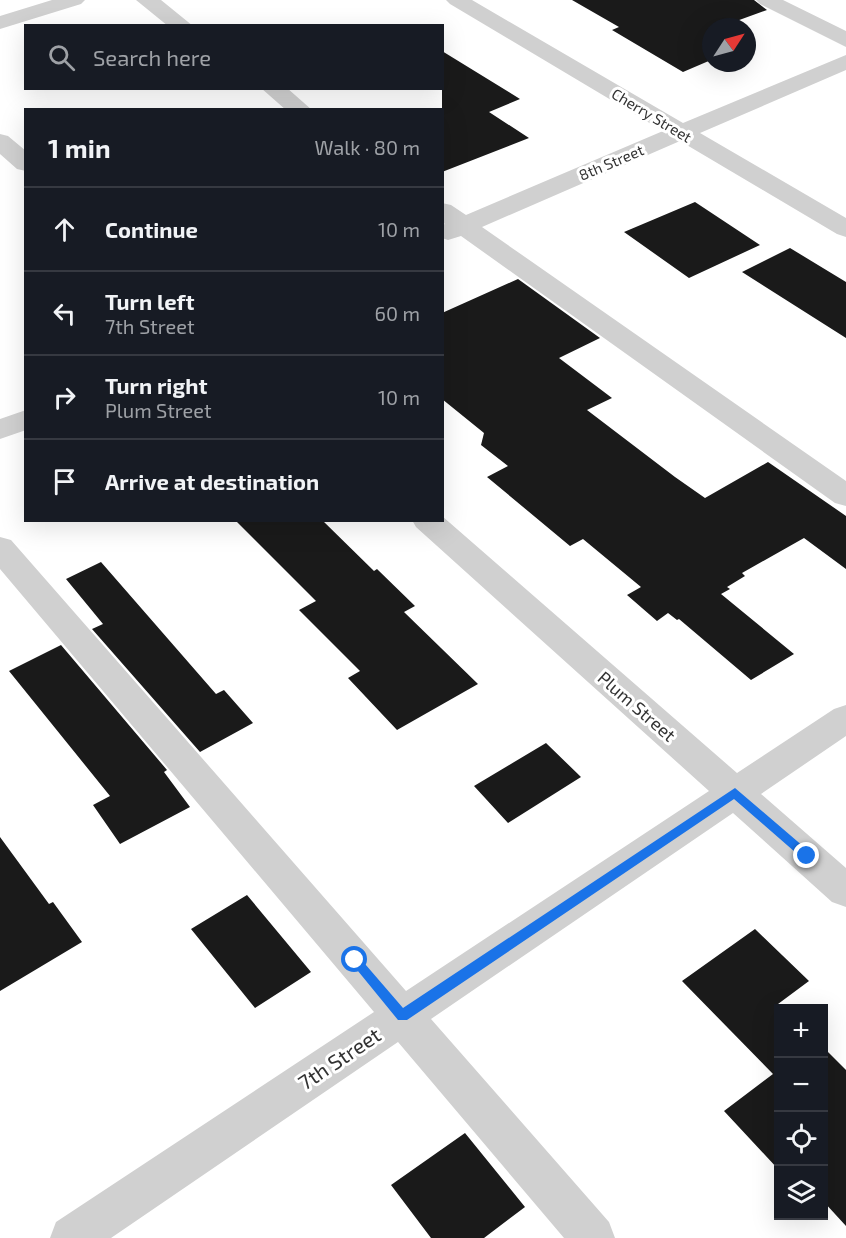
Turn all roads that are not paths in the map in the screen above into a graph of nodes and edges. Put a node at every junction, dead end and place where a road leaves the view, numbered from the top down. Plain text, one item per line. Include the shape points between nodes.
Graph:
1 (74, 0) edge
2 (147, 0) edge
3 (457, 0) edge
4 (767, 0) edge
5 (0, 23) edge
6 (180, 24) edge
7 (846, 40) edge
8 (846, 62) edge
9 (275, 90) edge
10 (298, 108) edge
11 (681, 132) junction
12 (0, 141) edge
13 (24, 162) edge
14 (450, 223) edge
15 (846, 229) edge
16 (24, 420) edge
17 (0, 430) edge
18 (846, 496) edge
19 (429, 522) edge
20 (0, 548) edge
21 (846, 718) edge
22 (735, 793) junction
23 (846, 891) edge
24 (402, 1016) junction
25 (72, 1238) edge
26 (593, 1238) edge

1 - 5 street
2 - 6 street
3 - 11 street, Cherry Street
4 - 7 street
8 - 11 street, 8th Street
9 - 10 street
11 - 14 street, 8th Street
11 - 15 street, Cherry Street
12 - 13 street
14 - 18 street
16 - 17 street
19 - 22 street, Plum Street
20 - 24 street
21 - 22 street, 7th Street
22 - 23 street, Plum Street
22 - 24 street, 7th Street
24 - 25 street, 7th Street
24 - 26 street

